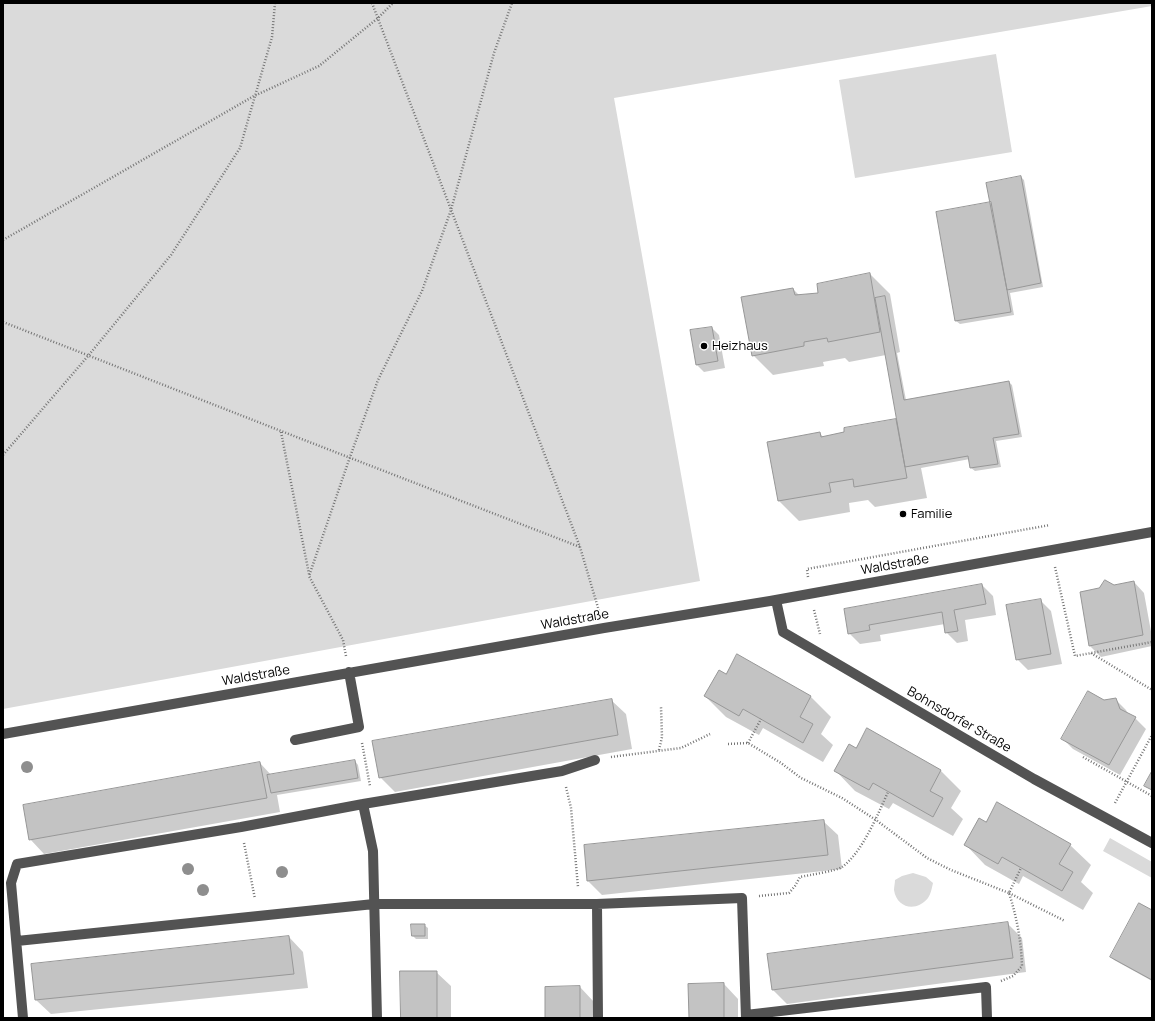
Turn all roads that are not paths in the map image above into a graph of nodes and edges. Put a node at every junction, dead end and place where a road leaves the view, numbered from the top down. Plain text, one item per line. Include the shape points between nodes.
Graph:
1 (1152, 532) edge
2 (776, 600) junction
3 (349, 672) junction
4 (3, 734) edge
5 (295, 740) dead end
6 (595, 760) road end
7 (363, 804) junction
8 (1152, 843) edge
9 (374, 904) junction
10 (598, 904) junction
11 (17, 941) junction
12 (746, 1017) edge
13 (23, 1018) edge
14 (377, 1018) edge
15 (598, 1018) edge
16 (987, 1018) edge

1 - 2 street, Waldstraße
2 - 3 street, Waldstraße
2 - 8 street, Bohnsdorfer Straße via 783,632 1034,778
3 - 4 street, Waldstraße
3 - 5 street via 359,727
6 - 7 street via 562,771
7 - 9 street via 373,851
7 - 11 street via 17,864 11,883
9 - 10 street
9 - 11 street
9 - 14 street
10 - 12 street via 742,898
10 - 15 street
11 - 13 street
12 - 16 street via 986,987

